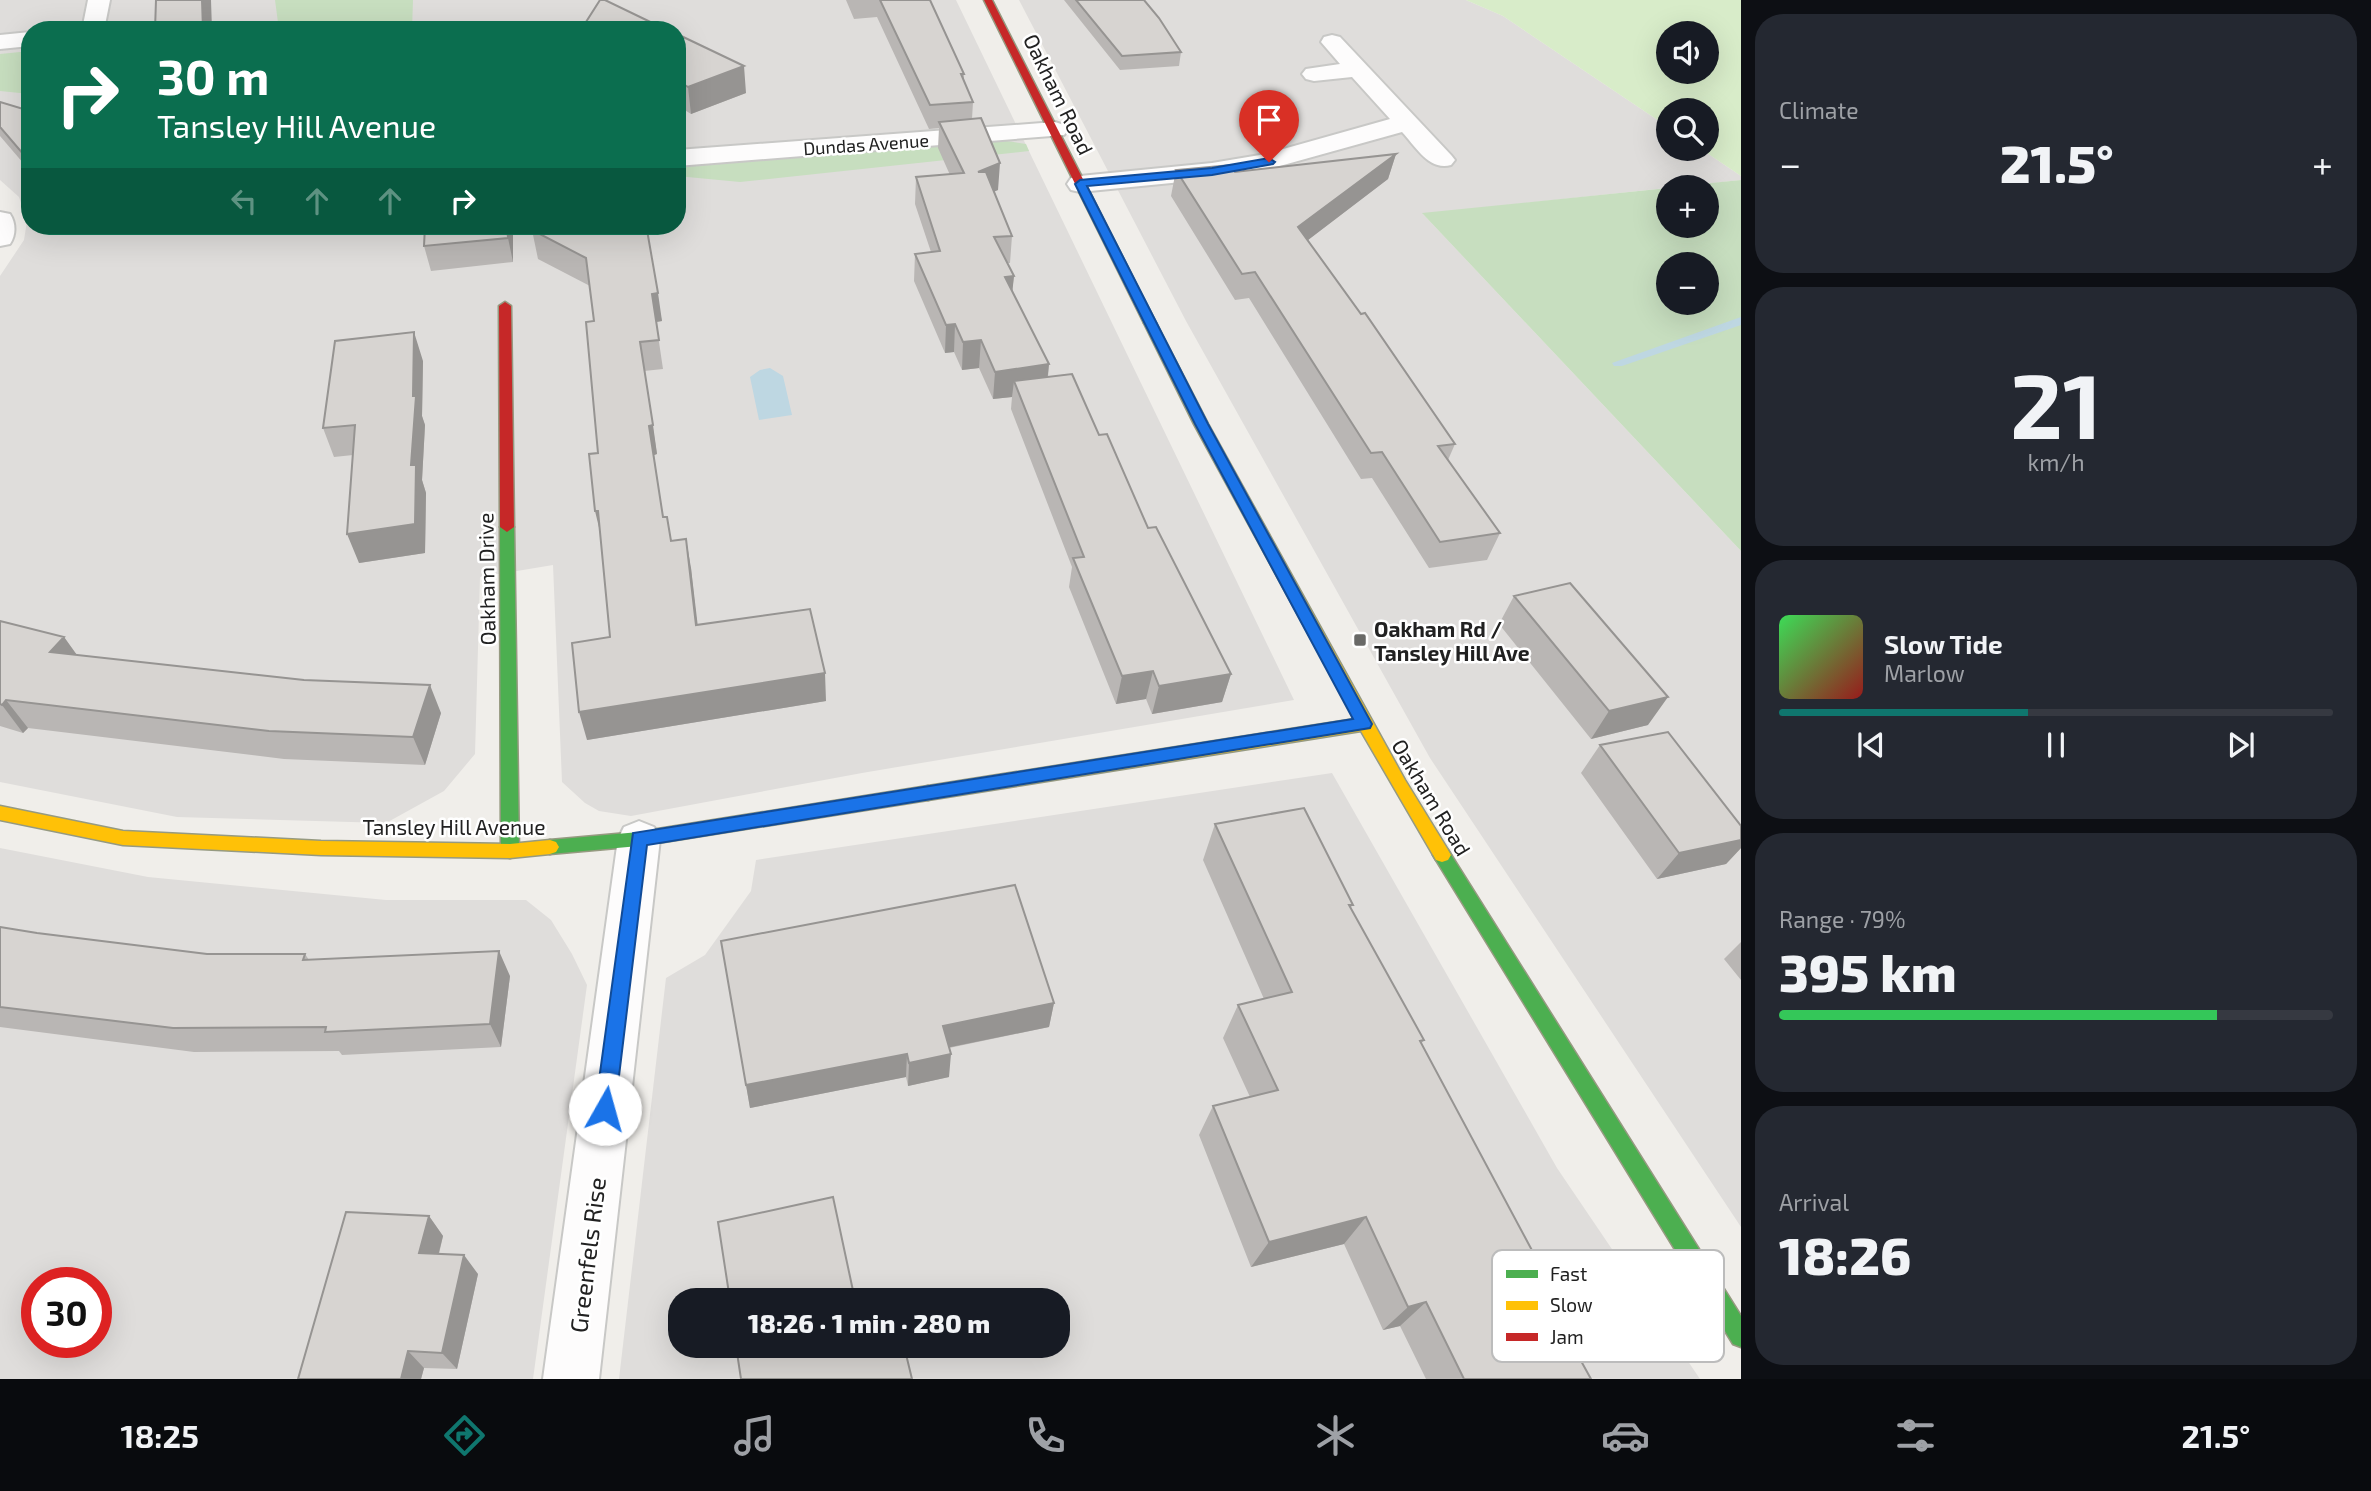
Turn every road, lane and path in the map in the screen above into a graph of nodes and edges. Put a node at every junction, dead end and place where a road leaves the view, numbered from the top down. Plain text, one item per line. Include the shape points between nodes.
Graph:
1 (99, 0) edge
2 (988, 0) edge
3 (95, 21) edge
4 (21, 40) edge
5 (0, 42) edge
6 (1332, 42) dead end
7 (1356, 70) junction
8 (1314, 74) dead end
9 (1405, 123) junction
10 (1055, 130) junction
11 (686, 157) edge
12 (1441, 160) dead end
13 (1080, 184) junction
14 (0, 220) edge
15 (0, 238) edge
16 (505, 306) dead end
17 (1364, 724) junction
18 (0, 813) edge
19 (639, 839) junction
20 (510, 851) junction
21 (1688, 1250) edge
22 (1724, 1309) edge
23 (1741, 1336) edge
24 (572, 1379) edge

1 - 3 street
2 - 10 street, Oakham Road
4 - 5 street
6 - 7 street
7 - 8 street
7 - 9 street
9 - 12 street
9 - 13 street via 1269,162
10 - 11 street, Dundas Avenue
10 - 13 street, Oakham Road
13 - 17 street, Oakham Road via 1201,424
14 - 15 street
16 - 20 street, Oakham Drive
17 - 19 street, Tansley Hill Avenue
17 - 21 street, Oakham Road
18 - 20 street, Tansley Hill Avenue via 123,838
19 - 20 street, Tansley Hill Avenue
19 - 24 street, Greenfels Rise
22 - 23 street, Oakham Road

